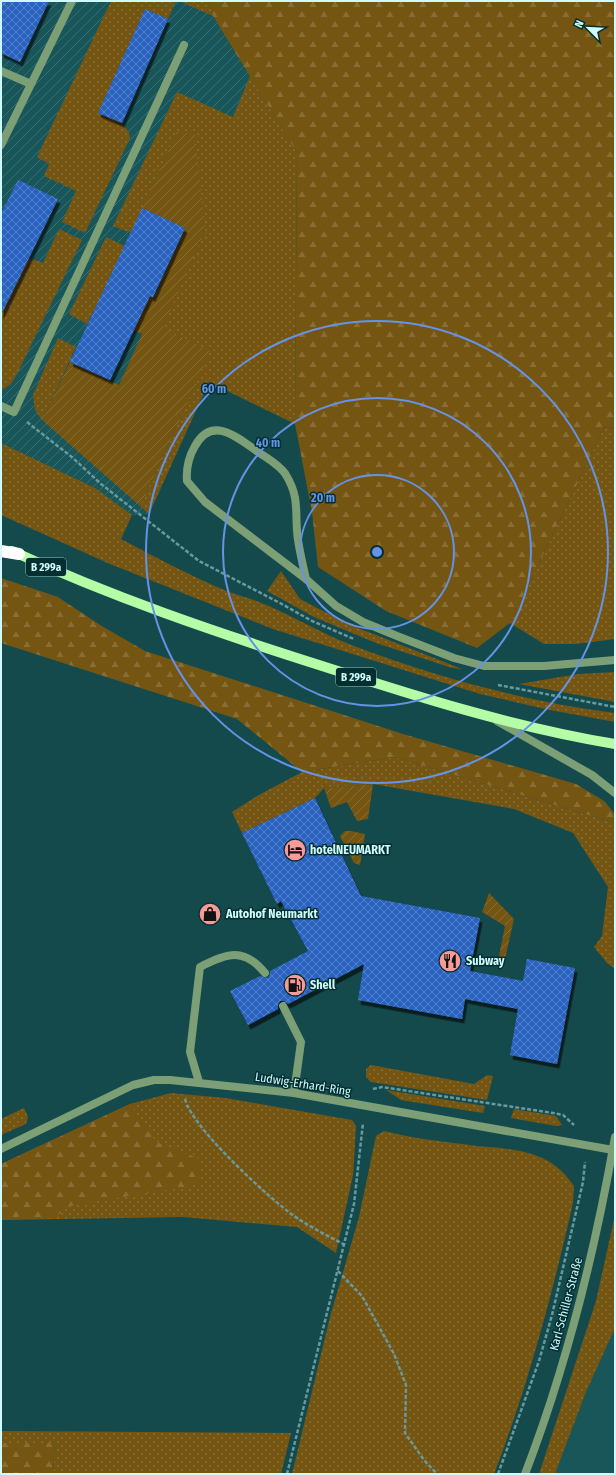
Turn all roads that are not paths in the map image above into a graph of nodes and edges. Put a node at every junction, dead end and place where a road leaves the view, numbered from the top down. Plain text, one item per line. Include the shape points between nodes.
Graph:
1 (72, 1) edge
2 (184, 45) dead end
3 (1, 70) edge
4 (31, 84) junction
5 (1, 145) edge
6 (1, 406) edge
7 (1, 546) edge
8 (1, 551) edge
9 (19, 554) junction
10 (306, 579) junction
11 (615, 660) edge
12 (494, 719) junction
13 (615, 744) edge
14 (615, 793) edge
15 (265, 973) dead end
16 (283, 1006) dead end
17 (199, 1082) junction
18 (294, 1093) junction
19 (615, 1137) edge
20 (1, 1149) edge
21 (614, 1151) edge
22 (526, 1474) edge

1 - 4 street
2 - 6 street via 14,412
3 - 4 street
4 - 5 street
7 - 9 main road, B 299a
8 - 9 highway
9 - 12 main road, B 299a via 138,605 217,633
10 - 10 street via 205,502 187,481 188,458 199,438 205,433 214,430 225,431 285,473 293,487 297,504 298,539
10 - 11 street via 336,606 363,622 454,658 484,666 544,666
12 - 13 main road, B 299a
12 - 14 street via 592,775
15 - 17 street via 249,958 240,955 217,958 200,967 190,1052
16 - 18 street via 301,1042
17 - 18 street, Ludwig-Erhard-Ring
17 - 20 street, Ludwig-Erhard-Ring via 154,1080 133,1085
18 - 21 street, Ludwig-Erhard-Ring
19 - 21 street, Karl-Schiller-Straße
21 - 22 street, Karl-Schiller-Straße via 578,1311

